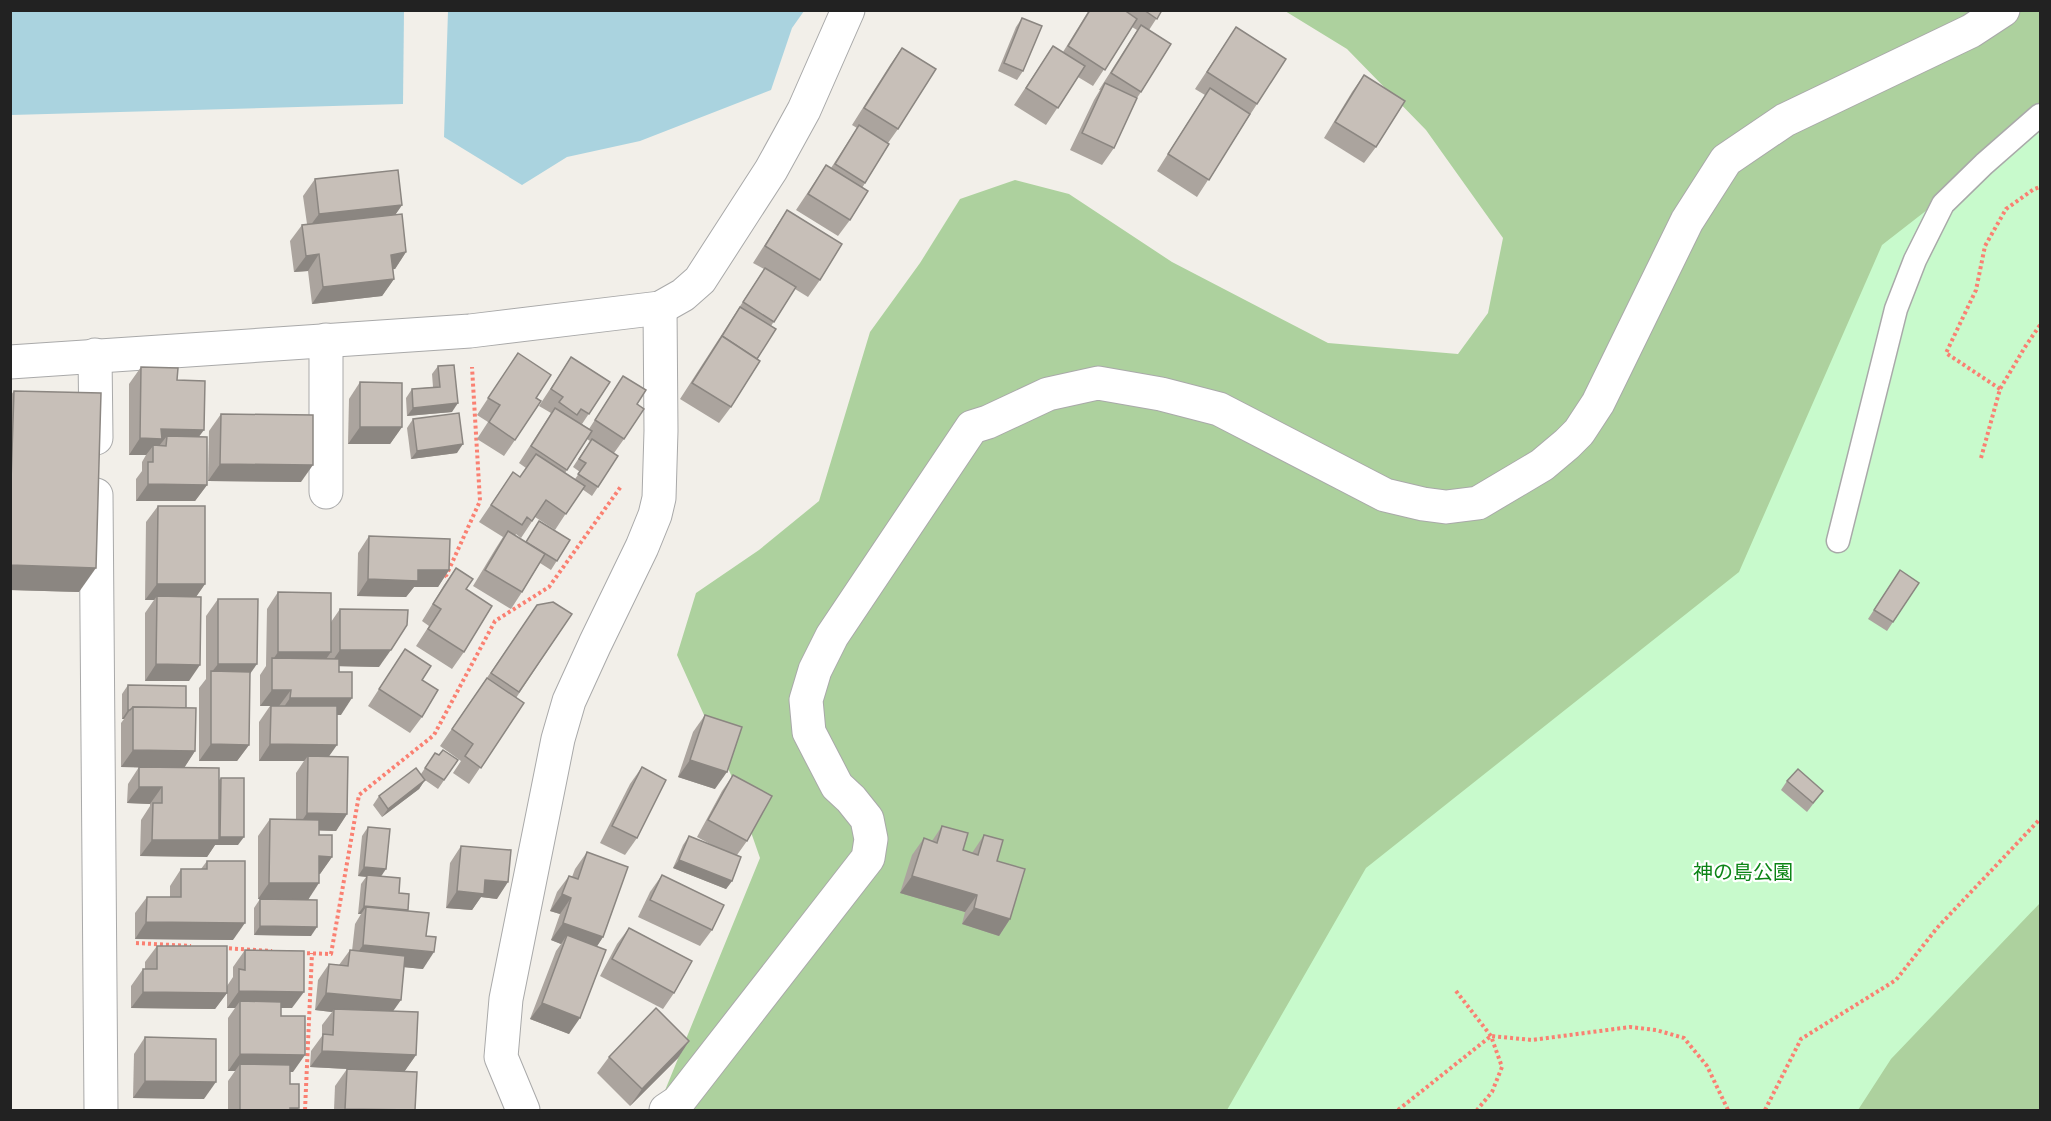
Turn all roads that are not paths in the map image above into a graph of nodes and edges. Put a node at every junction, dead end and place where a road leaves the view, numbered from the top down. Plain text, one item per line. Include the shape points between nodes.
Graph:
1 (848, 10) edge
2 (2003, 10) edge
3 (2040, 115) edge
4 (660, 308) junction
5 (326, 340) junction
6 (95, 355) junction
7 (10, 362) edge
8 (326, 492) dead end
9 (1838, 541) dead end
10 (101, 1110) edge
11 (523, 1110) edge
12 (666, 1110) edge

1 - 4 street via 804,110 771,170 700,280
2 - 12 street via 1971,31 1785,120 1726,160 1687,221 1598,403 1579,432 1542,465 1478,503 1446,507 1385,495 1219,409 1098,383 1048,394 972,427 832,636 806,700 809,732 837,786 867,819 871,839 868,858 678,1102
3 - 9 lane via 1943,204 1915,260 1896,309
4 - 5 street via 470,330
4 - 11 street via 659,498 642,547 569,701 506,999 501,1057
5 - 6 street
5 - 8 street
6 - 7 street
6 - 10 street

